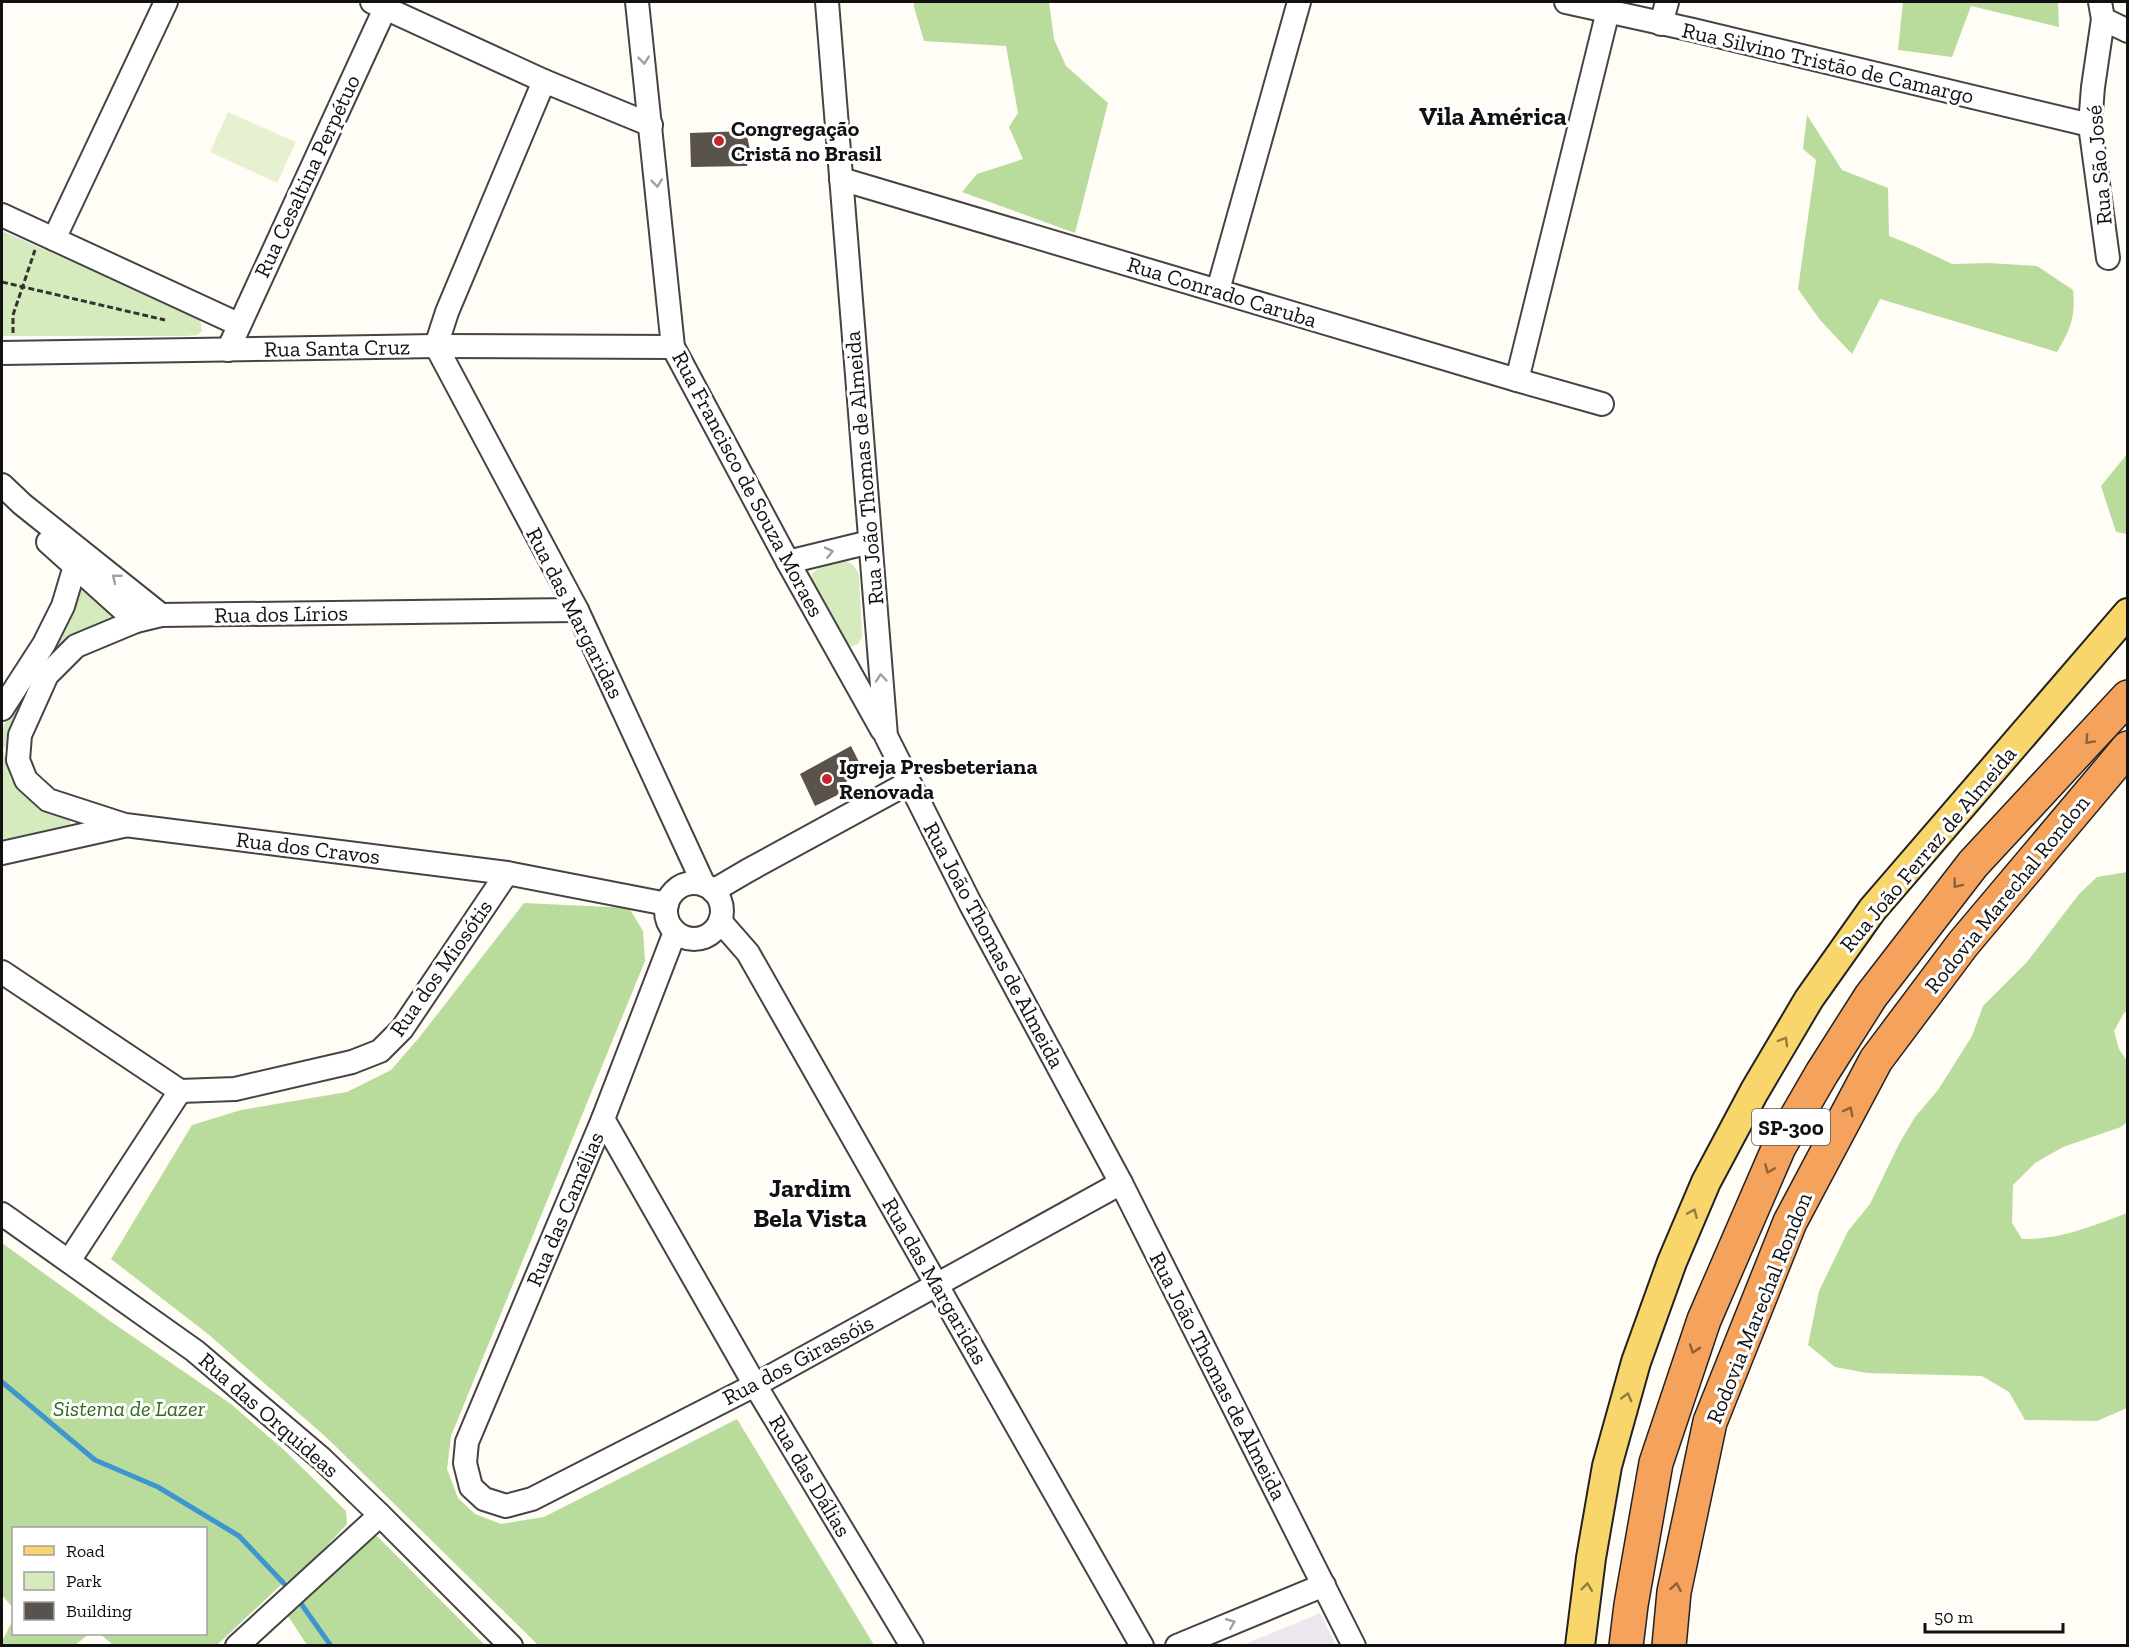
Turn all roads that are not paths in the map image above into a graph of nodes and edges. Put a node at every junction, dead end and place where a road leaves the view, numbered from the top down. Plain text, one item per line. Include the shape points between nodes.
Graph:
1 (166, 2) edge
2 (637, 2) edge
3 (827, 2) edge
4 (1299, 2) edge
5 (1566, 2) edge
6 (1667, 2) edge
7 (381, 4) edge
8 (2102, 10) edge
9 (1608, 11) junction
10 (1661, 24) junction
11 (2127, 31) edge
12 (544, 81) junction
13 (651, 125) junction
14 (2090, 125) junction
15 (841, 178) junction
16 (2, 215) edge
17 (47, 236) junction
18 (2108, 258) dead end
19 (1218, 290) junction
20 (238, 324) junction
21 (436, 346) junction
22 (673, 347) junction
23 (228, 350) junction
24 (7, 353) edge
25 (1517, 380) junction
26 (1602, 404) dead end
27 (2, 485) edge
28 (2, 501) edge
29 (870, 542) junction
30 (788, 562) junction
31 (75, 566) junction
32 (577, 610) junction
33 (2127, 613) edge
34 (161, 615) junction
35 (136, 621) junction
36 (2127, 697) edge
37 (2, 709) edge
38 (28, 714) joint
39 (886, 736) junction
40 (2127, 748) edge
41 (908, 783) junction
42 (125, 825) junction
43 (2, 853) edge
44 (507, 873) junction
45 (708, 888) junction
46 (667, 904) junction
47 (720, 921) junction
48 (675, 932) junction
49 (2, 972) edge
50 (180, 1091) junction
51 (603, 1119) junction
52 (1121, 1183) junction
53 (2, 1215) edge
54 (69, 1261) junction
55 (937, 1285) junction
56 (755, 1385) junction
57 (471, 1487) joint
58 (380, 1515) junction
59 (1324, 1585) junction
60 (237, 1646) edge
61 (511, 1646) edge
62 (912, 1646) edge
63 (1142, 1646) edge
64 (1177, 1646) edge
65 (1354, 1646) edge
66 (1580, 1646) edge
67 (1626, 1646) edge
68 (1669, 1646) edge

1 - 17 street
2 -> 13 street, Rua Francisco de Souza Moraes
3 - 15 street, Rua João Thomas de Almeida
4 - 19 street
5 - 9 street, Rua Silvino Tristão de Camargo
6 - 10 street
7 - 12 street
7 - 20 street, Rua Cesaltina Perpétuo
8 - 11 street
8 - 14 street, Rua São José
9 - 10 street, Rua Silvino Tristão de Camargo
9 - 25 street
10 - 14 street, Rua Silvino Tristão de Camargo
12 - 13 street
12 - 21 street
13 -> 22 street, Rua Francisco de Souza Moraes
14 - 18 street, Rua São José
15 - 19 street, Rua Conrado Caruba
15 - 29 street, Rua João Thomas de Almeida
16 - 17 street
17 - 20 street
19 - 25 street, Rua Conrado Caruba
20 - 23 street, Rua Cesaltina Perpétuo
21 - 22 street, Rua Santa Cruz
21 - 23 street, Rua Santa Cruz
21 - 32 street, Rua das Margaridas
22 - 30 street, Rua Francisco de Souza Moraes
23 - 24 street, Rua Santa Cruz
25 - 26 street, Rua Conrado Caruba
34 -> 27 street
28 - 31 street
30 -> 29 street
39 -> 29 street, Rua João Thomas de Almeida
30 - 39 street, Rua Francisco de Souza Moraes
31 - 35 street
31 - 37 street via 63,606 44,644
32 - 34 street, Rua dos Lírios
32 - 45 street, Rua das Margaridas
66 -> 33 main road, Rua João Ferraz de Almeida via 1610,1455 1636,1362 1706,1182 1809,999 1872,910
34 - 35 street, Rua dos Lírios
35 - 38 street, Rua dos Lírios via 76,646 47,675
36 -> 67 highway, Rodovia Marechal Rondon / SP-300 via 1973,864 1871,996 1779,1147 1704,1320 1656,1463
38 - 42 street, Rua dos Cravos via 20,735 18,760 26,780 48,800
39 - 41 street, Rua João Thomas de Almeida
68 -> 40 highway, Rodovia Marechal Rondon / SP-300 via 1674,1592 1710,1422 1790,1222 1876,1060 1963,944
41 - 45 street via 747,871
41 - 52 street, Rua João Thomas de Almeida
42 - 43 street
42 - 44 street, Rua dos Cravos
44 - 46 street, Rua dos Cravos
44 - 50 street, Rua dos Miosótis via 402,1029 380,1051 352,1062 235,1089
45 - 46 street via 686,885 671,895
45 - 47 street via 721,905
46 - 48 street via 668,920
47 - 48 street via 709,935 701,938
47 - 55 street, Rua das Margaridas via 748,953
48 - 51 street, Rua das Camélias
49 - 50 street
50 - 54 street
51 - 56 street, Rua das Dálias
51 - 57 street, Rua das Camélias via 468,1442 465,1463
52 - 55 street, Rua dos Girassóis
52 - 59 street, Rua João Thomas de Almeida
53 - 54 street, Rua das Orquideas
54 - 58 street, Rua das Orquideas via 195,1351 322,1459
55 - 56 street, Rua dos Girassóis
55 - 63 street, Rua das Margaridas
56 - 57 street, Rua dos Girassóis via 532,1499 506,1506 484,1499
56 - 62 street, Rua das Dálias
58 - 60 street
58 - 61 street, Rua das Orquideas
64 -> 59 street
59 - 65 street, Rua João Thomas de Almeida

